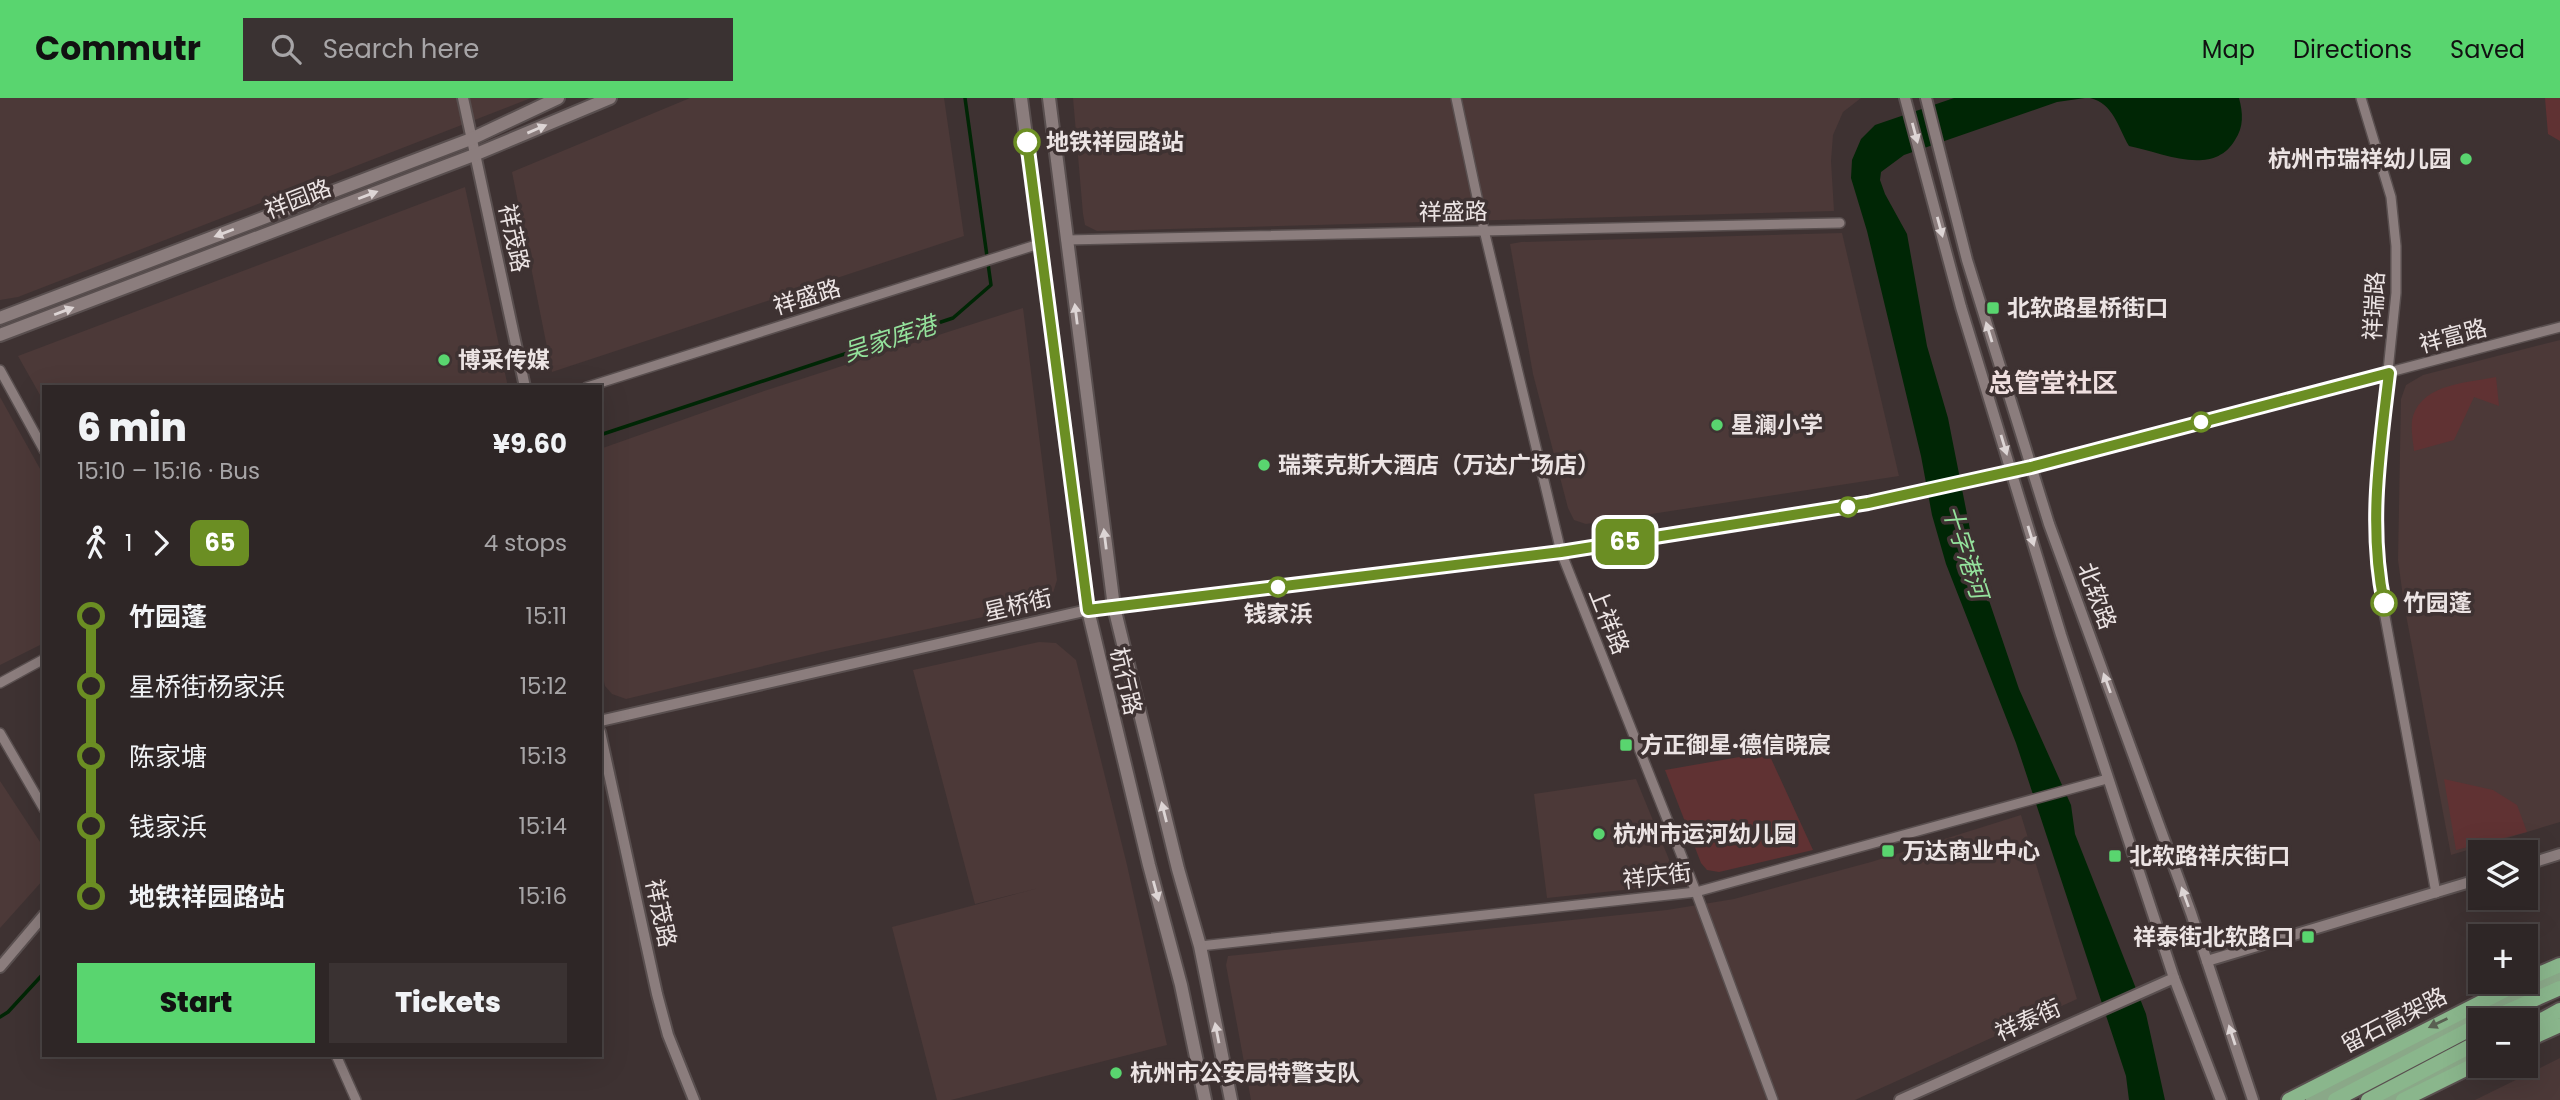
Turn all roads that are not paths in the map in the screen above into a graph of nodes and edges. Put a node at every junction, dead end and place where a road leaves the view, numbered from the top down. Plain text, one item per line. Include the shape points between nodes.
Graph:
1 (463, 98) edge
2 (558, 98) edge
3 (610, 98) edge
4 (1021, 98) edge
5 (1049, 98) edge
6 (1456, 98) edge
7 (2361, 98) edge
8 (1926, 99) edge
9 (1906, 101) edge
10 (471, 139) junction
11 (474, 155) junction
12 (1840, 223) dead end
13 (1484, 230) junction
14 (1066, 240) junction
15 (1039, 244) junction
16 (0, 318) edge
17 (2560, 327) edge
18 (0, 335) edge
19 (0, 370) edge
20 (2389, 373) junction
21 (525, 385) edge
22 (593, 385) edge
23 (42, 446) edge
24 (2031, 467) junction
25 (2012, 471) junction
26 (1561, 552) junction
27 (1114, 607) junction
28 (1088, 610) junction
29 (42, 660) edge
30 (0, 683) edge
31 (602, 722) edge
32 (0, 733) edge
33 (602, 741) edge
34 (2107, 779) junction
35 (42, 806) edge
36 (2560, 854) edge
37 (2538, 861) edge
38 (2468, 883) edge
39 (1696, 892) junction
40 (2436, 892) junction
41 (42, 917) edge
42 (1200, 946) junction
43 (2207, 961) junction
44 (2560, 965) edge
45 (0, 967) edge
46 (2538, 977) edge
47 (2560, 977) edge
48 (2174, 978) junction
49 (2538, 982) edge
50 (2560, 988) edge
51 (2506, 994) edge
52 (2508, 994) edge
53 (2560, 1004) edge
54 (2515, 1008) edge
55 (2560, 1013) edge
56 (2538, 1014) edge
57 (2538, 1024) edge
58 (2560, 1025) edge
59 (2468, 1030) edge
60 (2538, 1035) edge
61 (2468, 1047) edge
62 (337, 1057) edge
63 (2468, 1058) edge
64 (2468, 1068) edge
65 (356, 1100) edge
66 (694, 1100) edge
67 (1205, 1100) edge
68 (1231, 1100) edge
69 (1773, 1100) edge
70 (1900, 1100) edge
71 (2221, 1100) edge
72 (2253, 1100) edge
73 (2289, 1100) edge
74 (2314, 1100) edge
75 (2335, 1100) edge
76 (2368, 1100) edge
77 (2385, 1100) edge
78 (2403, 1100) edge

1 - 10 street, 祥茂路
2 - 10 main road, 祥园路
11 -> 3 main road, 祥园路
4 - 15 main road, 杭行路
5 - 14 main road, 杭行路
6 - 13 street, 上祥路
7 - 20 street, 祥瑞路 via 2391,197 2396,246
24 -> 8 street, 北软路 via 1967,260
9 -> 25 street, 北软路 via 1961,307
10 - 11 street, 祥茂路
10 -> 16 main road, 祥园路
18 -> 11 main road, 祥园路
11 - 21 street, 祥茂路
12 - 13 street, 祥盛路
13 - 14 street, 祥盛路
13 - 26 street, 上祥路
27 -> 14 main road, 杭行路
15 - 22 street, 祥盛路
15 - 28 main road, 杭行路
17 - 20 street, 祥富路
19 - 23 street
20 - 24 street, 祥富路
20 - 40 street, 祥瑞路 via 2376,487 2376,568
24 - 25 street, 星桥街
43 -> 24 street, 北软路
25 - 26 street, 星桥街 via 1868,503
25 -> 34 street, 北软路
26 - 27 street, 星桥街
26 - 39 street, 上祥路
27 - 28 street, 星桥街
42 -> 27 main road, 杭行路
28 - 31 street, 星桥街
28 -> 67 main road, 杭行路
29 - 30 street
32 - 35 street
33 - 66 street, 祥茂路 via 657,994
34 - 39 street, 祥庆街
34 - 48 street, 北软路
36 - 37 street
38 - 40 street
39 - 42 street, 祥庆街
39 - 69 street, 上祥路
40 - 43 street
41 - 45 street
68 -> 42 main road, 杭行路
72 -> 43 street, 北软路
44 - 46 highway, 留石高架路
47 - 49 highway
48 - 70 street, 祥泰街
48 - 71 street, 北软路
50 - 54 highway
51 -> 73 highway, 留石高架路
52 - 74 main road
53 - 56 highway
55 - 57 highway
58 - 60 highway
59 - 75 highway, 留石高架路
61 - 76 highway
62 - 65 street
63 - 77 main road
64 - 78 highway

